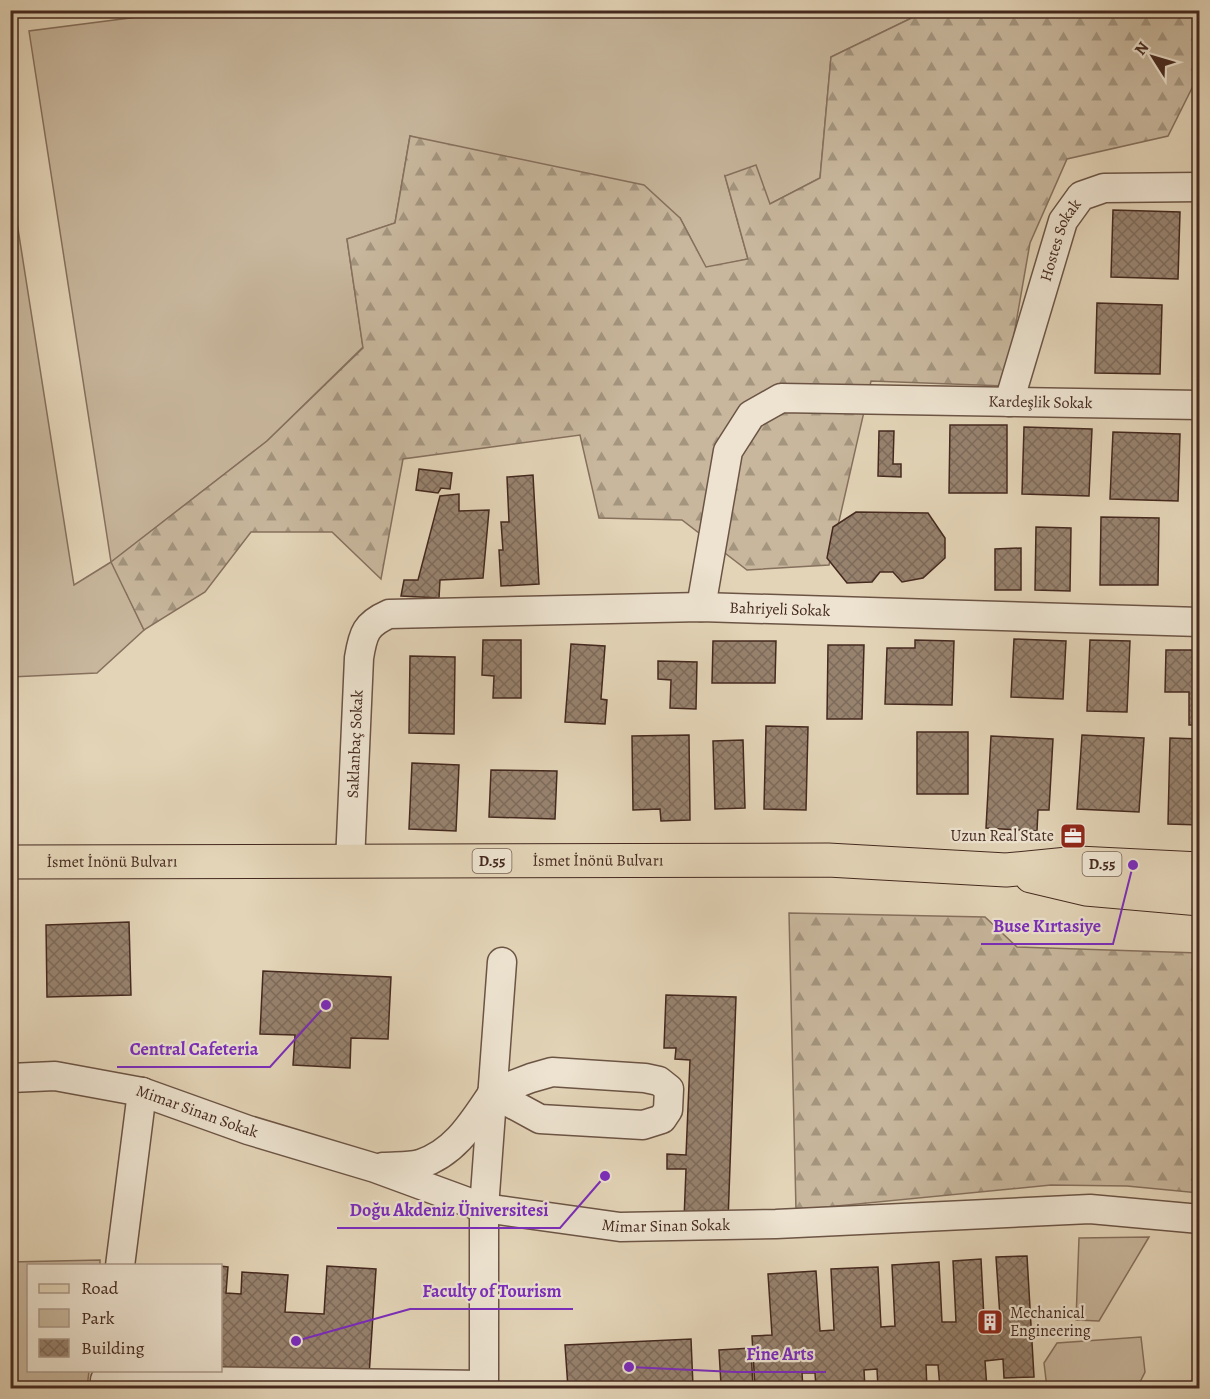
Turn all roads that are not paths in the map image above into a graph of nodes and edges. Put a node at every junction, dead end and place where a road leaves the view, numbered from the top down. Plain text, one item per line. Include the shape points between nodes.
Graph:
1 (1200, 187) edge
2 (1009, 402) junction
3 (1200, 405) edge
4 (701, 607) junction
5 (1200, 622) edge
6 (367, 628) joint
7 (350, 861) junction
8 (10, 862) edge
9 (1200, 869) edge
10 (1006, 870) junction
11 (1200, 899) edge
12 (502, 962) dead end
13 (10, 1078) edge
14 (142, 1092) junction
15 (492, 1093) junction
16 (375, 1168) junction
17 (484, 1208) junction
18 (1200, 1219) edge
19 (120, 1264) edge
20 (105, 1380) edge
21 (484, 1387) edge

1 - 2 street, Hostes Sokak via 1104,188 1081,196 1064,221
2 - 3 street, Kardeşlik Sokak
2 - 4 street, Kardeşlik Sokak via 781,398 751,415 728,451
4 - 5 street, Bahriyeli Sokak
4 - 6 street, Bahriyeli Sokak via 389,614
6 - 7 street, Saklanbaç Sokak via 359,658
7 - 8 main road, İsmet İnönü Bulvarı / D.55
7 - 10 main road, İsmet İnönü Bulvarı / D.55 via 828,860
9 - 10 main road, İsmet İnönü Bulvarı / D.55 via 1078,862
10 - 11 main road, İsmet İnönü Bulvarı / D.55 via 1086,889
12 - 15 street
13 - 14 street, Mimar Sinan Sokak via 55,1077
14 - 16 street, Mimar Sinan Sokak via 248,1130
14 - 19 street
15 - 15 street via 552,1072 645,1078 659,1081 669,1089 668,1110 662,1119 643,1125 540,1119
15 - 16 street via 464,1134 444,1152 420,1164
15 - 17 street
16 - 17 street, Mimar Sinan Sokak
17 - 18 street, Mimar Sinan Sokak via 620,1227 1090,1209
17 - 21 street
20 - 21 street

